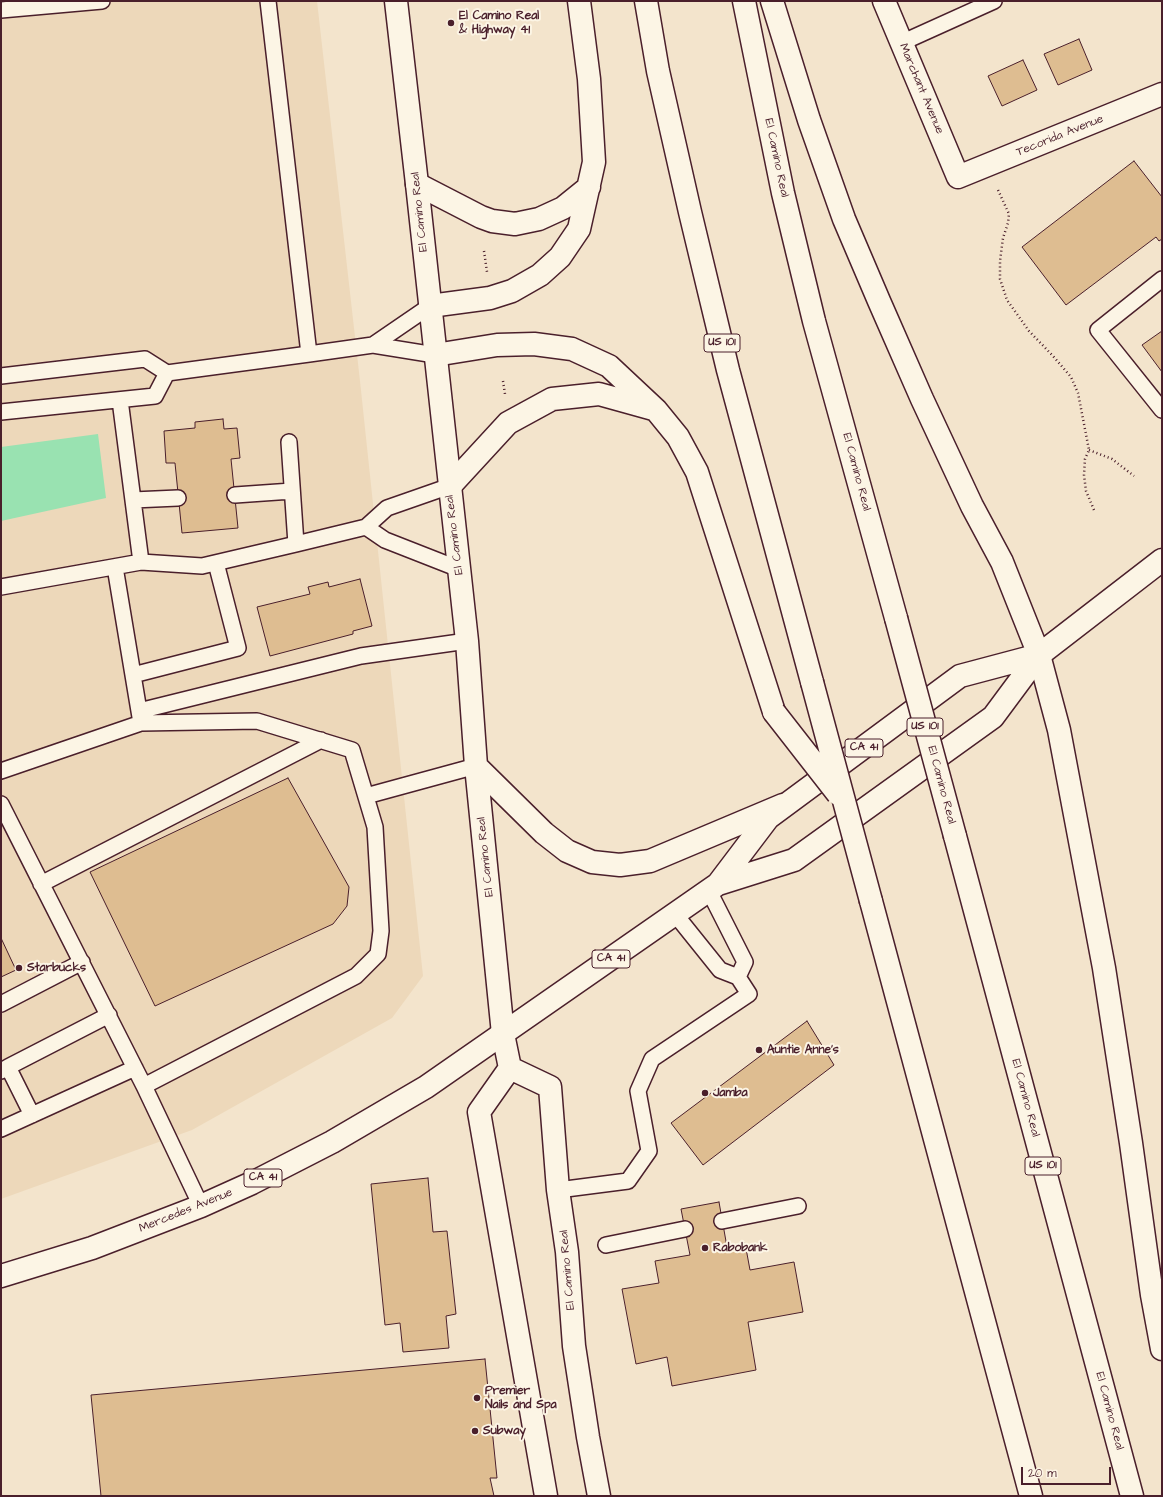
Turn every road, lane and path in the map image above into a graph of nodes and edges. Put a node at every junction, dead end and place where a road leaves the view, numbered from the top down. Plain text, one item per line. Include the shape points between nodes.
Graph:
1 (102, 1) edge
2 (268, 1) edge
3 (396, 1) edge
4 (579, 1) edge
5 (646, 1) edge
6 (744, 1) edge
7 (772, 1) edge
8 (884, 1) edge
9 (994, 1) edge
10 (1, 10) edge
11 (901, 43) junction
12 (1162, 94) edge
13 (987, 166) junction
14 (958, 177) joint
15 (418, 184) junction
16 (589, 187) junction
17 (484, 251) dead end
18 (488, 274) dead end
19 (1162, 279) edge
20 (430, 306) junction
21 (373, 345) junction
22 (309, 354) junction
23 (435, 355) junction
24 (168, 373) junction
25 (1, 376) edge
26 (120, 400) junction
27 (656, 410) junction
28 (1162, 410) edge
29 (1, 412) edge
30 (289, 442) dead end
31 (1089, 450) junction
32 (1134, 476) dead end
33 (450, 486) junction
34 (292, 491) junction
35 (235, 495) dead end
36 (178, 498) dead end
37 (133, 500) junction
38 (1094, 510) dead end
39 (366, 527) junction
40 (296, 544) junction
41 (1162, 560) edge
42 (141, 562) junction
43 (216, 563) junction
44 (116, 567) junction
45 (459, 569) junction
46 (1, 588) edge
47 (467, 642) junction
48 (1039, 654) junction
49 (133, 675) junction
50 (140, 717) junction
51 (321, 740) junction
52 (476, 766) junction
53 (1, 771) edge
54 (366, 796) junction
55 (844, 801) junction
56 (790, 802) junction
57 (1, 804) edge
58 (42, 884) junction
59 (714, 887) junction
60 (675, 914) junction
61 (82, 962) junction
62 (738, 977) junction
63 (1, 1004) edge
64 (109, 1015) junction
65 (503, 1034) junction
66 (135, 1068) junction
67 (510, 1068) junction
68 (4, 1069) edge
69 (144, 1086) junction
70 (32, 1115) junction
71 (1, 1129) edge
72 (558, 1190) junction
73 (201, 1206) junction
74 (798, 1206) dead end
75 (722, 1221) dead end
76 (685, 1229) dead end
77 (606, 1245) dead end
78 (1, 1276) edge
79 (1162, 1349) edge
80 (546, 1496) edge
81 (599, 1496) edge
82 (1031, 1496) edge
83 (1132, 1496) edge

1 - 10 lane
2 - 22 lane
3 - 15 main road, El Camino Real
4 - 16 main road via 589,79 594,162
5 - 55 main road, US 101, bridge via 658,71 728,370
6 - 83 main road, El Camino Real / US 101, bridge via 783,193 814,322
7 - 48 main road via 809,120 844,219 922,399 972,506 1002,562
8 - 11 main road, Marchant Avenue
9 - 11 lane
11 - 14 main road, Marchant Avenue
12 - 13 main road, Tecorida Avenue
13 - 14 main road, Tecorida Avenue
13 - 31 path via 1009,214 1003,238 1000,279 1008,300 1029,331 1071,377 1078,393
15 - 16 main road via 481,217 515,224 539,219 563,208
15 - 20 main road, El Camino Real
16 - 20 main road via 579,229 560,257 540,275 512,291 490,298
17 - 18 path
19 - 28 lane via 1098,330
20 - 21 lane
20 - 23 main road, El Camino Real
21 - 22 lane
21 - 23 lane
22 - 24 lane
23 - 27 main road via 505,345 534,344 572,349 610,366
23 - 33 main road, El Camino Real
24 - 25 lane via 145,359
24 - 26 lane via 154,396
26 - 29 lane
26 - 37 lane
27 - 33 main road via 599,394 552,399 508,423
27 - 55 main road, bridge via 678,437 696,472 774,712
30 - 34 lane
31 - 32 path via 1112,459
31 - 38 path via 1085,459 1084,475 1086,491
33 - 39 lane via 387,508
33 - 45 main road, El Camino Real
34 - 35 lane
34 - 40 lane
36 - 37 lane
37 - 42 lane
39 - 40 lane
39 - 45 lane via 385,540
40 - 43 lane
41 - 48 main road, CA 41 / CA 41
42 - 43 lane via 202,566
42 - 44 lane
43 - 49 lane via 238,648
44 - 46 lane
44 - 49 lane
45 - 47 main road, El Camino Real
47 - 50 lane via 361,656
47 - 52 main road, El Camino Real
48 - 56 main road, CA 41 / CA 41 via 960,676
48 - 59 main road, CA 41 / CA 41 via 993,717 794,860
48 - 79 main road via 1059,730 1104,968
49 - 50 lane
50 - 51 lane via 257,721
50 - 53 lane
51 - 54 lane via 352,750
51 - 58 lane
52 - 54 lane
52 - 56 main road via 544,833 567,851 592,862 620,865 650,860
52 - 65 main road, El Camino Real
54 - 69 lane via 375,827 381,931 378,954 356,976
55 - 82 main road, US 101, bridge
56 - 59 main road, CA 41 / CA 41 via 768,818
57 - 58 lane
58 - 61 lane
59 - 60 main road, CA 41 / CA 41
59 - 62 lane via 745,962
60 - 62 lane via 720,970
60 - 65 main road, CA 41 / CA 41
61 - 63 lane
61 - 64 lane
62 - 72 lane via 749,994 652,1059 638,1091 649,1151 628,1181
64 - 66 lane
64 - 68 lane
65 - 67 main road, El Camino Real
65 - 73 main road, Mercedes Avenue / CA 41 via 426,1087 332,1142
66 - 69 lane
66 - 70 lane
67 - 72 main road, El Camino Real via 550,1088
67 - 80 main road via 479,1112
68 - 70 lane
69 - 73 lane
70 - 71 lane
72 - 81 main road, El Camino Real via 567,1252 574,1346
73 - 78 main road, Mercedes Avenue / CA 41 via 92,1248
74 - 75 lane
76 - 77 lane

